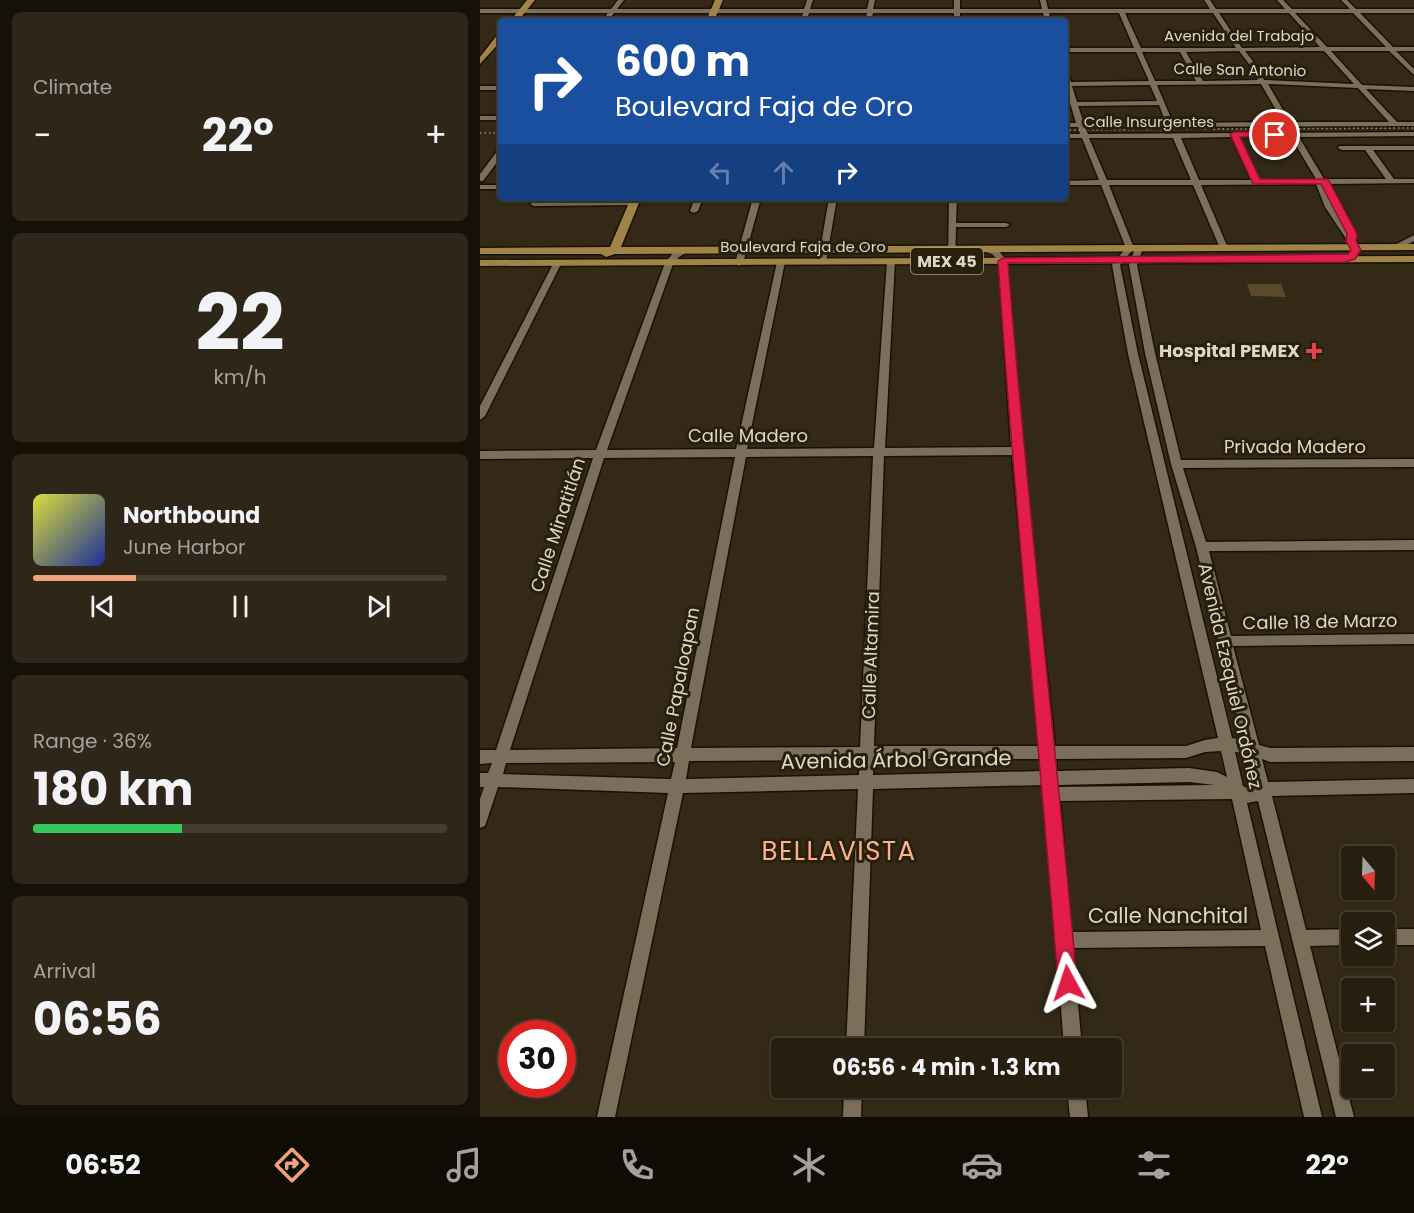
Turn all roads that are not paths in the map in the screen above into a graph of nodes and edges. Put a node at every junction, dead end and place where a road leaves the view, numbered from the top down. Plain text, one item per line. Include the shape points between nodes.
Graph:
1 (531, 0) edge
2 (621, 0) edge
3 (719, 0) edge
4 (810, 0) edge
5 (872, 0) edge
6 (957, 0) edge
7 (1043, 0) edge
8 (1207, 0) edge
9 (1280, 0) edge
10 (1344, 0) edge
11 (958, 9) junction
12 (1045, 9) junction
13 (614, 10) junction
14 (715, 10) junction
15 (807, 10) junction
16 (870, 10) junction
17 (1121, 10) junction
18 (1214, 10) junction
19 (1290, 10) junction
20 (1353, 10) junction
21 (480, 11) edge
22 (522, 11) junction
23 (1414, 11) edge
24 (516, 18) edge
25 (607, 18) edge
26 (711, 18) edge
27 (805, 18) edge
28 (869, 18) edge
29 (957, 18) edge
30 (1047, 18) edge
31 (498, 40) edge
32 (491, 48) junction
33 (1243, 50) junction
34 (1327, 50) junction
35 (1391, 50) junction
36 (1414, 50) edge
37 (1068, 51) edge
38 (1139, 51) junction
39 (1183, 51) junction
40 (480, 55) edge
41 (480, 62) edge
42 (480, 68) edge
43 (1414, 73) edge
44 (1262, 81) junction
45 (1153, 83) junction
46 (1201, 83) junction
47 (1068, 84) edge
48 (1068, 86) edge
49 (1361, 87) junction
50 (480, 88) edge
51 (498, 88) edge
52 (1414, 89) edge
53 (1162, 103) junction
54 (1075, 104) junction
55 (480, 118) edge
56 (498, 118) edge
57 (1395, 124) junction
58 (1414, 124) edge
59 (1068, 125) edge
60 (1081, 125) junction
61 (1171, 125) junction
62 (1288, 125) junction
63 (1234, 134) junction
64 (1414, 134) edge
65 (1176, 135) junction
66 (1294, 135) junction
67 (1068, 136) edge
68 (1086, 136) junction
69 (1342, 148) dead end
70 (1367, 148) junction
71 (1414, 148) edge
72 (498, 156) edge
73 (480, 179) edge
74 (1392, 181) junction
75 (1414, 181) edge
76 (1196, 182) junction
77 (1256, 182) junction
78 (1319, 182) junction
79 (1068, 183) edge
80 (1105, 183) junction
81 (480, 187) edge
82 (498, 187) edge
83 (635, 201) edge
84 (698, 201) edge
85 (756, 201) edge
86 (832, 201) edge
87 (953, 201) edge
88 (534, 204) dead end
89 (694, 211) dead end
90 (952, 225) junction
91 (1006, 225) dead end
92 (1414, 238) edge
93 (1353, 244) junction
94 (1395, 247) junction
95 (1414, 247) edge
96 (1135, 248) junction
97 (1224, 248) junction
98 (1252, 248) junction
99 (824, 249) junction
100 (951, 249) junction
101 (979, 249) junction
102 (1054, 249) junction
103 (614, 250) junction
104 (686, 250) junction
105 (743, 250) junction
106 (480, 251) edge
107 (1414, 253) edge
108 (1345, 259) junction
109 (1414, 259) edge
110 (1118, 260) junction
111 (1135, 260) junction
112 (1246, 260) junction
113 (891, 261) junction
114 (951, 261) junction
115 (1003, 261) junction
116 (1057, 261) junction
117 (740, 262) junction
118 (781, 262) junction
119 (822, 262) junction
120 (480, 263) edge
121 (669, 263) junction
122 (557, 264) junction
123 (480, 416) edge
124 (1017, 451) junction
125 (879, 452) junction
126 (741, 453) junction
127 (600, 454) junction
128 (480, 455) edge
129 (1414, 463) edge
130 (1176, 464) junction
131 (1178, 537) junction
132 (1414, 545) edge
133 (1202, 548) junction
134 (1182, 555) junction
135 (1414, 639) edge
136 (1226, 641) junction
137 (1226, 744) junction
138 (1253, 750) junction
139 (1048, 751) junction
140 (867, 753) junction
141 (1414, 754) edge
142 (683, 756) junction
143 (502, 757) junction
144 (480, 758) edge
145 (1050, 778) junction
146 (487, 780) edge
147 (866, 782) junction
148 (677, 786) junction
149 (1414, 786) edge
150 (1263, 789) junction
151 (1237, 792) junction
152 (1052, 794) junction
153 (480, 821) edge
154 (1341, 937) edge
155 (1395, 937) edge
156 (1414, 937) edge
157 (1271, 938) junction
158 (1301, 938) junction
159 (1064, 940) junction
160 (855, 1038) edge
161 (1072, 1038) edge
162 (853, 1098) edge
163 (1077, 1098) edge
164 (606, 1117) edge
165 (852, 1117) edge
166 (1079, 1117) edge
167 (1313, 1117) edge
168 (1346, 1117) edge

1 - 22 main road
2 - 13 street
3 - 14 main road
4 - 15 street
5 - 16 street
6 - 11 street
7 - 12 street
8 - 18 street
9 - 19 street
10 - 20 street
11 - 12 street
11 - 16 street
11 - 29 street
12 - 17 street
12 - 30 street
13 - 14 street
13 - 22 street
13 - 25 street
14 - 15 street
14 - 26 main road
15 - 16 street
15 - 27 street
16 - 28 street
17 - 18 street
17 - 38 street
18 - 19 street
18 - 33 street
19 - 20 street
19 - 34 street
20 - 23 street
20 - 35 street
21 - 22 street
22 - 24 main road
31 - 32 main road
32 - 40 main road
32 - 41 main road
32 - 42 main road
33 - 34 street, Avenida del Trabajo
33 - 39 street, Avenida del Trabajo
33 - 44 street via 1249,67
33 - 44 street via 1262,67
34 - 35 street, Avenida del Trabajo
34 - 49 street
35 - 36 street, Avenida del Trabajo
35 - 43 street
37 - 38 street, Avenida del Trabajo
38 - 39 street, Avenida del Trabajo
38 - 45 street
39 - 46 street
44 - 46 street, Calle San Antonio
44 - 49 street, Calle San Antonio
44 - 62 street
45 - 46 street, Calle San Antonio
45 - 47 street, Calle San Antonio
45 - 53 street
48 - 54 street
49 - 52 street, Calle San Antonio
49 - 57 street
50 - 51 street
53 - 54 street
53 - 61 street
54 - 60 street
55 - 56 street
57 - 58 street, Calle Insurgentes
57 - 62 street, Calle Insurgentes
59 - 60 street, Calle Insurgentes
60 - 61 street, Calle Insurgentes
60 - 68 street
61 - 62 street, Calle Insurgentes
63 - 65 street, Calle Insurgentes
63 - 66 street, Calle Insurgentes
63 - 77 street
64 - 66 street, Calle Insurgentes
65 - 68 street, Calle Insurgentes
65 - 76 street
66 - 78 street
67 - 68 street, Calle Insurgentes
68 - 80 street
69 - 70 street
70 - 71 street
70 - 74 street
72 - 73 street
74 - 75 street
74 - 78 street
76 - 77 street
76 - 80 street
76 - 97 street
77 - 78 street
78 - 93 street via 1329,207
79 - 80 street
80 - 96 street
81 - 82 street
83 - 88 street
83 - 103 main road
84 - 89 street
85 - 105 street
86 - 99 street
87 - 90 street
90 - 91 street
90 - 100 street
92 - 94 street
93 - 94 main road, Boulevard Faja de Oro / MEX 45
93 - 98 main road, Boulevard Faja de Oro / MEX 45
93 - 108 main road via 1354,255
94 - 95 main road, Boulevard Faja de Oro / MEX 45
94 - 107 main road
96 - 97 main road, Boulevard Faja de Oro / MEX 45
96 - 102 main road, Boulevard Faja de Oro / MEX 45
96 - 110 street
96 - 111 street, Avenida Ezequiel Ordóñez
97 - 98 main road, Boulevard Faja de Oro / MEX 45
98 - 112 main road via 1243,252
99 - 100 main road, Boulevard Faja de Oro / MEX 45
99 - 105 main road, Boulevard Faja de Oro / MEX 45
99 - 119 street
100 - 101 main road, Boulevard Faja de Oro / MEX 45
100 - 114 street
101 - 102 main road, Boulevard Faja de Oro / MEX 45
101 - 115 street via 995,252
102 - 116 main road
103 - 104 main road, Boulevard Faja de Oro / MEX 45
103 - 106 main road, Boulevard Faja de Oro / MEX 45
103 - 122 main road via 587,261
104 - 105 main road, Boulevard Faja de Oro / MEX 45
104 - 121 street
105 - 117 street
108 - 109 main road, Boulevard Faja de Oro / MEX 45
108 - 112 main road, Boulevard Faja de Oro / MEX 45
110 - 111 main road, Boulevard Faja de Oro / MEX 45
110 - 116 main road, Boulevard Faja de Oro / MEX 45
110 - 131 street, Avenida Ezequiel Ordóñez via 1117,279 1133,354
111 - 112 main road, Boulevard Faja de Oro / MEX 45
111 - 130 street, Avenida Ezequiel Ordóñez via 1150,353
113 - 114 main road, Boulevard Faja de Oro / MEX 45
113 - 119 main road, Boulevard Faja de Oro / MEX 45
113 - 125 street, Calle Altamira
114 - 115 main road, Boulevard Faja de Oro / MEX 45
115 - 116 main road, Boulevard Faja de Oro / MEX 45
115 - 124 street
117 - 118 main road, Boulevard Faja de Oro / MEX 45
117 - 121 main road, Boulevard Faja de Oro / MEX 45
118 - 119 main road, Boulevard Faja de Oro / MEX 45
118 - 126 street, Calle Papaloapan
120 - 122 main road, Boulevard Faja de Oro / MEX 45
121 - 122 main road, Boulevard Faja de Oro / MEX 45
121 - 127 street, Calle Minatitlán
122 - 123 street
124 - 125 street, Calle Madero
124 - 139 street
125 - 126 street, Calle Madero
125 - 140 street, Calle Altamira
126 - 127 street, Calle Madero
126 - 142 street, Calle Papaloapan
127 - 128 street, Calle Madero
127 - 143 street, Calle Minatitlán
129 - 130 street, Privada Madero
130 - 133 street, Avenida Ezequiel Ordóñez
131 - 133 street via 1190,536
131 - 134 street, Avenida Ezequiel Ordóñez
132 - 133 street
133 - 134 street via 1193,556
133 - 136 street, Avenida Ezequiel Ordóñez
134 - 137 street, Avenida Ezequiel Ordóñez
135 - 136 street, Calle 18 de Marzo
136 - 138 street, Avenida Ezequiel Ordóñez
137 - 138 street, Avenida Árbol Grande
137 - 139 street, Avenida Árbol Grande via 1186,752
137 - 151 street, Avenida Ezequiel Ordóñez
138 - 141 street, Avenida Árbol Grande via 1269,754
138 - 150 street, Avenida Ezequiel Ordóñez
139 - 140 street, Avenida Árbol Grande
139 - 145 street
140 - 142 street, Avenida Árbol Grande
140 - 147 street, Calle Altamira
142 - 143 street, Avenida Árbol Grande
142 - 148 street, Calle Papaloapan
143 - 144 street, Avenida Árbol Grande
143 - 146 street, Calle Minatitlán
145 - 147 street, Avenida Árbol Grande
145 - 151 street, Avenida Árbol Grande via 1203,775 1224,782
145 - 152 street
146 - 148 street, Avenida Árbol Grande
146 - 153 street, Calle Minatitlán
147 - 148 street, Avenida Árbol Grande
147 - 160 street, Calle Altamira
148 - 164 street, Calle Papaloapan
149 - 150 street
150 - 151 street via 1257,795
150 - 158 street, Avenida Ezequiel Ordóñez
151 - 152 street
151 - 157 street, Avenida Ezequiel Ordóñez
152 - 159 street
154 - 158 street
155 - 156 street
157 - 159 street, Calle Nanchital
157 - 167 street, Avenida Ezequiel Ordóñez
158 - 168 street, Avenida Ezequiel Ordóñez
159 - 161 street
162 - 165 street
163 - 166 street

